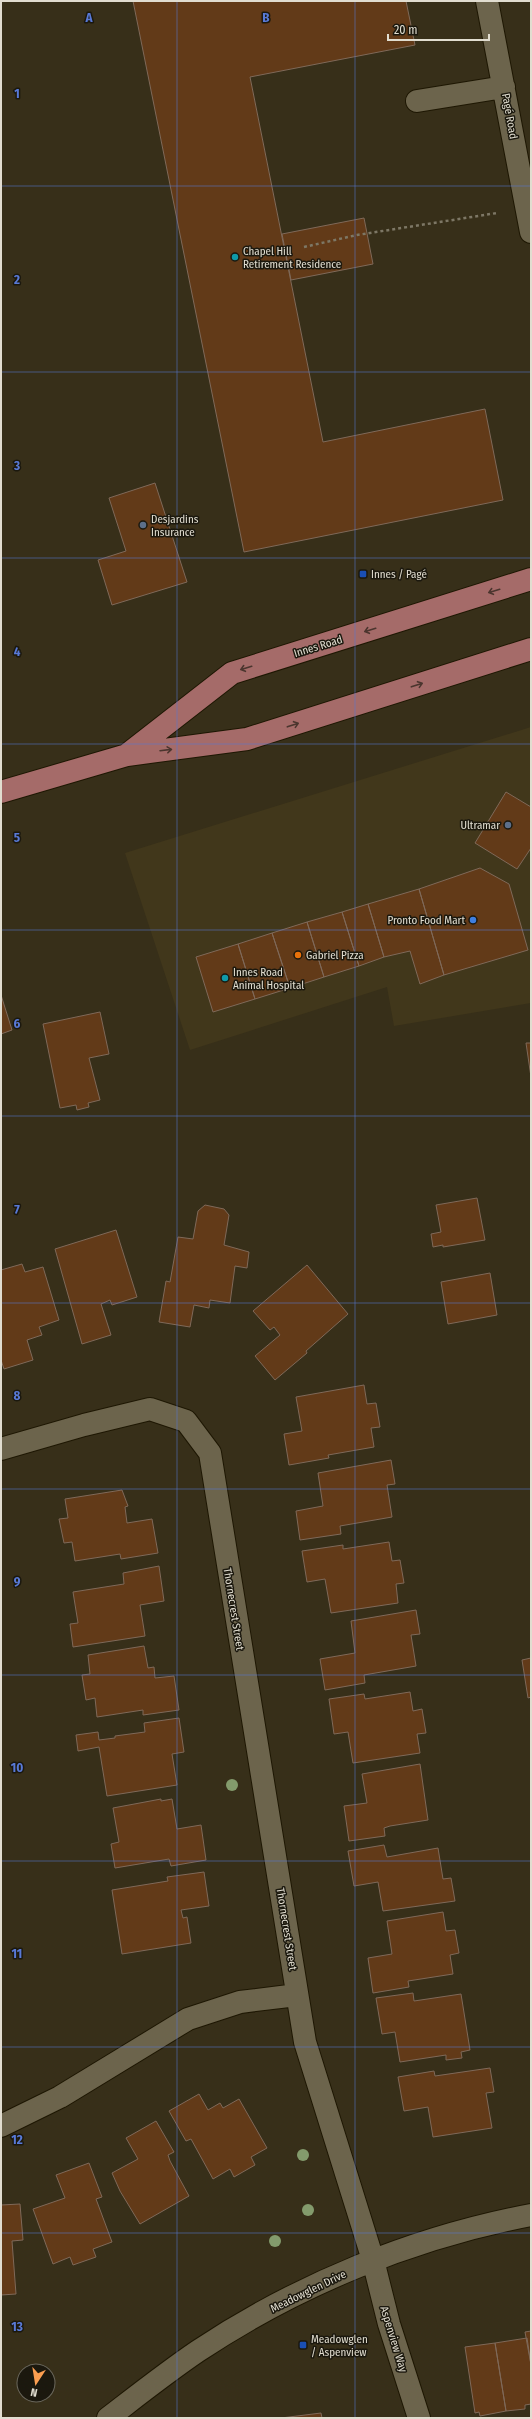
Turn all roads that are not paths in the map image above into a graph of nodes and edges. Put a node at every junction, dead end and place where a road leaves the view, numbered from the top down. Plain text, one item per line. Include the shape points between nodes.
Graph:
1 (487, 1) edge
2 (504, 87) junction
3 (417, 102) dead end
4 (531, 232) edge
5 (531, 579) edge
6 (531, 649) edge
7 (127, 755) junction
8 (1, 792) edge
9 (1, 1449) edge
10 (298, 1995) junction
11 (1, 2126) edge
12 (531, 2215) edge
13 (372, 2260) junction
14 (108, 2418) edge
15 (419, 2418) edge

1 - 2 street, Pagé Road
2 - 3 street
2 - 4 street, Pagé Road
5 -> 7 main road, Innes Road via 232,673
7 -> 6 main road, Innes Road via 248,739
7 - 8 main road, Innes Road
9 - 10 street, Thornecrest Street via 84,1424 150,1409 186,1421 210,1453
10 - 11 street via 240,2002 188,2019 60,2097
10 - 13 street, Thornecrest Street via 304,2042
12 - 13 street, Meadowglen Drive via 423,2243
13 - 14 street, Meadowglen Drive via 248,2321 198,2351
13 - 15 street, Aspenview Way via 386,2316

